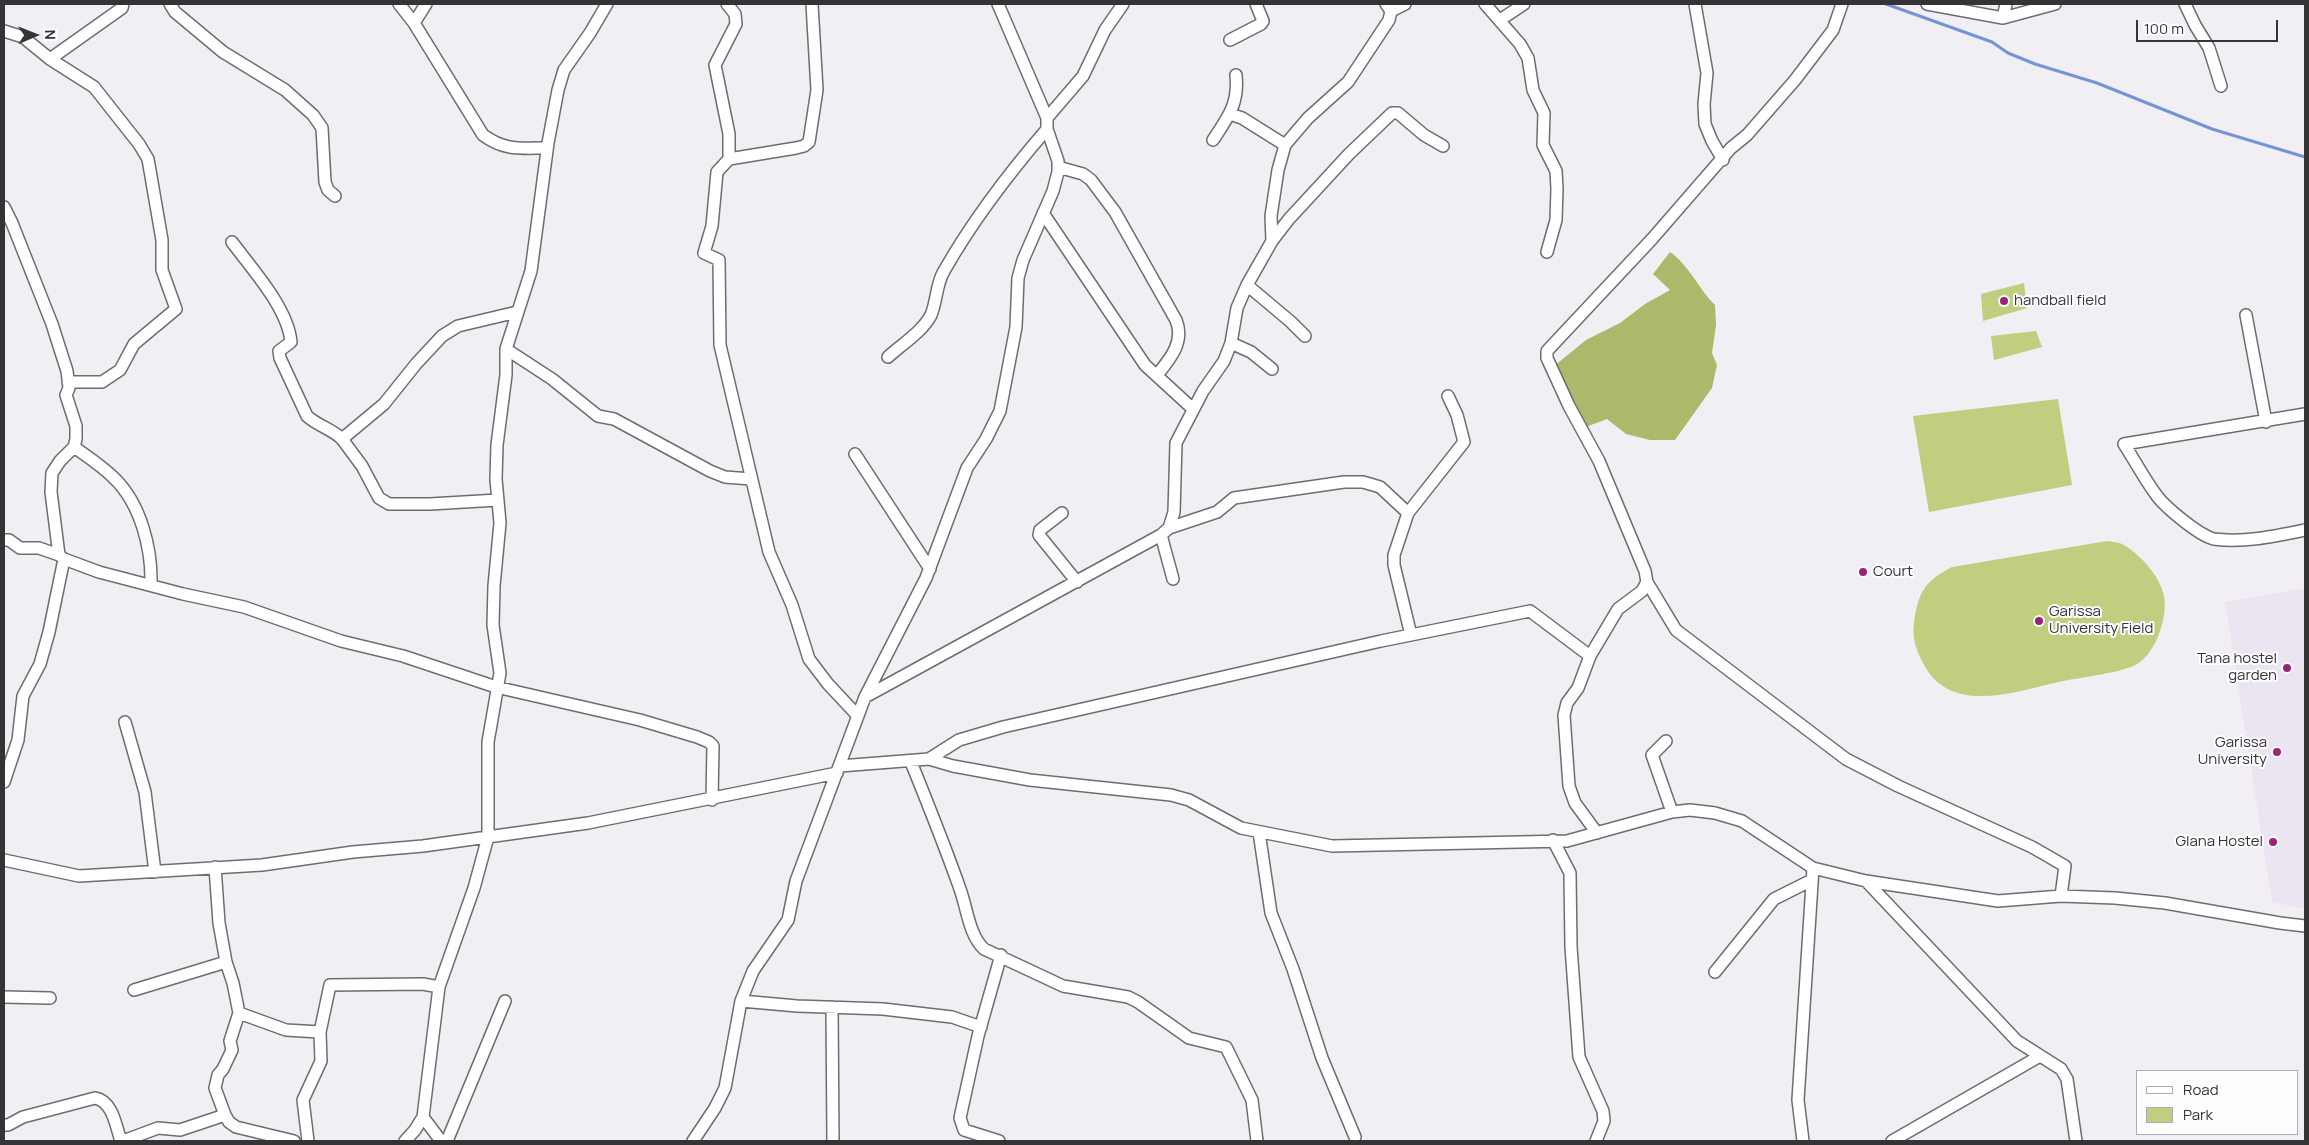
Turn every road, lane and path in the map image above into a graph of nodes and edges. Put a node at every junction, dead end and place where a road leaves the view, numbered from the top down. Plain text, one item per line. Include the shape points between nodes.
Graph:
1 (122, 4) edge
2 (170, 4) edge
3 (399, 4) edge
4 (426, 4) edge
5 (607, 4) edge
6 (727, 4) edge
7 (812, 4) edge
8 (998, 4) edge
9 (1123, 4) edge
10 (1256, 4) edge
11 (1405, 4) edge
12 (1486, 4) edge
13 (1524, 4) edge
14 (1695, 4) edge
15 (1842, 4) edge
16 (1927, 4) edge
17 (2006, 4) edge
18 (2055, 4) edge
19 (2185, 4) edge
20 (1388, 8) edge
21 (2003, 18) junction
22 (1500, 20) junction
23 (414, 23) junction
24 (4, 31) edge
25 (1230, 40) dead end
26 (50, 59) junction
27 (1236, 75) dead end
28 (2221, 86) dead end
29 (1230, 114) junction
30 (1047, 124) junction
31 (1213, 140) dead end
32 (1285, 145) junction
33 (1443, 146) dead end
34 (547, 148) junction
35 (729, 159) junction
36 (1723, 160) junction
37 (1058, 167) junction
38 (335, 196) dead end
39 (4, 207) edge
40 (1043, 213) junction
41 (1272, 241) junction
42 (232, 242) dead end
43 (1547, 252) dead end
44 (1246, 285) junction
45 (517, 312) junction
46 (2246, 315) dead end
47 (1305, 336) dead end
48 (1232, 344) junction
49 (506, 348) junction
50 (888, 357) dead end
51 (1272, 369) dead end
52 (1157, 375) junction
53 (68, 382) junction
54 (1448, 396) dead end
55 (1193, 409) junction
56 (2305, 414) edge
57 (2266, 422) junction
58 (342, 439) junction
59 (74, 448) junction
60 (855, 454) dead end
61 (751, 479) junction
62 (498, 500) junction
63 (1062, 513) dead end
64 (1408, 513) junction
65 (2305, 530) edge
66 (1165, 532) junction
67 (4, 540) edge
68 (61, 557) junction
69 (930, 568) junction
70 (1173, 579) dead end
71 (1077, 582) junction
72 (1647, 582) junction
73 (151, 585) junction
74 (1411, 634) junction
75 (1590, 656) junction
76 (496, 687) junction
77 (865, 697) junction
78 (858, 716) junction
79 (125, 722) dead end
80 (1666, 742) dead end
81 (929, 759) junction
82 (911, 762) junction
83 (838, 770) junction
84 (4, 782) edge
85 (712, 800) junction
86 (1672, 812) junction
87 (1259, 832) junction
88 (1597, 832) junction
89 (488, 837) junction
90 (1553, 840) junction
91 (4, 860) edge
92 (215, 867) junction
93 (155, 872) junction
94 (1812, 874) junction
95 (1866, 881) junction
96 (2061, 896) junction
97 (2305, 926) edge
98 (1001, 956) junction
99 (226, 962) junction
100 (1715, 972) dead end
101 (439, 987) junction
102 (134, 990) dead end
103 (4, 997) edge
104 (50, 998) dead end
105 (505, 1001) dead end
106 (742, 1001) junction
107 (832, 1007) junction
108 (239, 1012) junction
109 (981, 1027) junction
110 (320, 1032) junction
111 (2040, 1056) junction
112 (225, 1114) junction
113 (423, 1117) junction
114 (4, 1125) edge
115 (1355, 1137) dead end
116 (122, 1141) edge
117 (294, 1141) edge
118 (308, 1141) edge
119 (405, 1141) edge
120 (441, 1141) edge
121 (447, 1141) edge
122 (693, 1141) edge
123 (833, 1141) edge
124 (999, 1141) edge
125 (1258, 1141) edge
126 (1596, 1141) edge
127 (1803, 1141) edge
128 (1892, 1141) edge
129 (2076, 1141) edge

1 - 26 street via 122,8
2 - 38 street via 175,12 223,52 286,90 312,115 322,128 325,182
3 - 23 street
4 - 23 street
5 - 34 street via 564,70
6 - 35 street via 735,14 736,24 715,65 729,134
7 - 35 street via 817,90 809,142 796,148
8 - 30 street
9 - 30 street via 1105,30 1083,76
10 - 25 street via 1262,24
11 - 20 street
12 - 22 street
13 - 22 street
14 - 36 street via 1707,73 1705,124
15 - 36 street via 1833,30 1812,59
16 - 21 street
17 - 21 street
18 - 21 street
19 - 28 street via 2209,48
20 - 32 street via 1389,20 1348,82 1308,118
22 - 43 street via 1528,58 1533,90 1544,113 1543,145 1556,172 1556,220
23 - 34 street via 483,134 496,145
24 - 26 street via 23,36
26 - 53 street via 94,87 148,159 162,240 162,270 176,309 134,344 120,370 102,382
27 - 29 street via 1238,89
29 - 31 street
29 - 32 street
30 - 37 street
30 - 50 street via 998,188 942,273 931,314
32 - 41 street via 1271,216
33 - 41 street via 1424,135 1398,112 1392,113 1349,154
34 - 45 street via 531,271
35 - 61 street via 717,172 712,226 704,253 719,260 720,345
36 - 72 street via 1547,350 1547,358 1569,406 1599,461
37 - 40 street via 1053,191
37 - 52 street via 1092,180 1114,212 1180,328 1175,353
39 - 53 street via 52,324
40 - 52 street via 1130,346
40 - 69 street via 1022,260 1018,278 1016,327 1000,411 967,468
41 - 44 street
42 - 58 street via 267,289 287,325 291,342 280,351 280,358 307,416
44 - 47 street
44 - 48 street via 1233,322
45 - 49 street
45 - 58 street via 458,326 442,336 384,404
46 - 57 street
48 - 51 street via 1251,352
48 - 55 street
49 - 61 street via 598,416 614,419 710,471 725,477
49 - 62 street via 497,445
52 - 55 street
53 - 59 street via 66,395 76,426
54 - 64 street via 1464,442
55 - 66 street via 1176,443 1174,512
56 - 57 street
57 - 65 street via 2124,444 2158,497 2190,526 2213,539 2274,537
58 - 62 street via 362,466 379,498 390,504
59 - 68 street via 52,473 51,492
59 - 73 street via 95,461 130,498 143,530 152,568
60 - 69 street
61 - 78 street via 769,552 792,605 809,659
62 - 76 street via 500,522 493,625 500,673
63 - 71 street via 1040,530 1039,535
64 - 66 street via 1380,487 1363,482 1344,482 1234,498 1217,512
64 - 74 street via 1394,554 1394,565
66 - 70 street
66 - 71 street
67 - 68 street via 20,548 39,548
68 - 73 street via 99,572
68 - 84 street via 49,632 40,664 23,696 18,740
69 - 77 street
71 - 77 street
72 - 75 street via 1642,591 1618,609
72 - 96 street via 1676,630 1846,758 2066,866
73 - 76 street via 244,606 341,641 404,656
74 - 75 street via 1530,611
74 - 81 street via 1003,727 959,740
75 - 88 street via 1578,688 1567,703 1564,731 1569,786 1575,803
76 - 85 street via 640,720 709,742 714,750
76 - 89 street via 488,742
77 - 78 street
78 - 83 street
79 - 93 street via 145,792
80 - 86 street via 1652,755
81 - 82 street
81 - 87 street via 1030,780 1171,795 1188,800 1241,828
82 - 83 street
82 - 98 street via 977,940 984,949
83 - 85 street
83 - 106 street via 796,881 788,920 753,971
85 - 89 street
86 - 88 street
86 - 94 street via 1715,813 1742,821
87 - 90 street via 1332,846
87 - 115 street via 1270,913 1293,969 1322,1058
88 - 90 street via 1567,840
89 - 92 street via 262,865
89 - 101 street via 474,888
90 - 126 street via 1570,874 1571,947 1579,1057 1604,1121
91 - 93 street via 79,876
92 - 93 street
92 - 99 street
94 - 95 street
94 - 100 street via 1774,899
94 - 127 street via 1798,1100
95 - 96 street via 1998,901
95 - 111 street via 2017,1041
96 - 97 street via 2165,903
98 - 109 street
98 - 125 street via 1063,986 1133,1000 1189,1038 1226,1047 1252,1100
99 - 102 street
99 - 108 street
101 - 110 street via 423,984 330,985
101 - 113 street
103 - 104 street
105 - 121 street
106 - 107 street
106 - 122 street via 725,1088 716,1108
107 - 109 street via 952,1017
107 - 123 street
108 - 110 street via 286,1030
108 - 112 street via 230,1041 232,1050 218,1075 215,1088
109 - 124 street via 960,1118 964,1130
110 - 118 street via 321,1061 303,1100
111 - 128 street
111 - 129 street via 2061,1069 2067,1079
112 - 116 street via 180,1130 158,1128
112 - 117 street via 236,1127
113 - 119 street
113 - 120 street
114 - 116 street via 96,1098 110,1107

